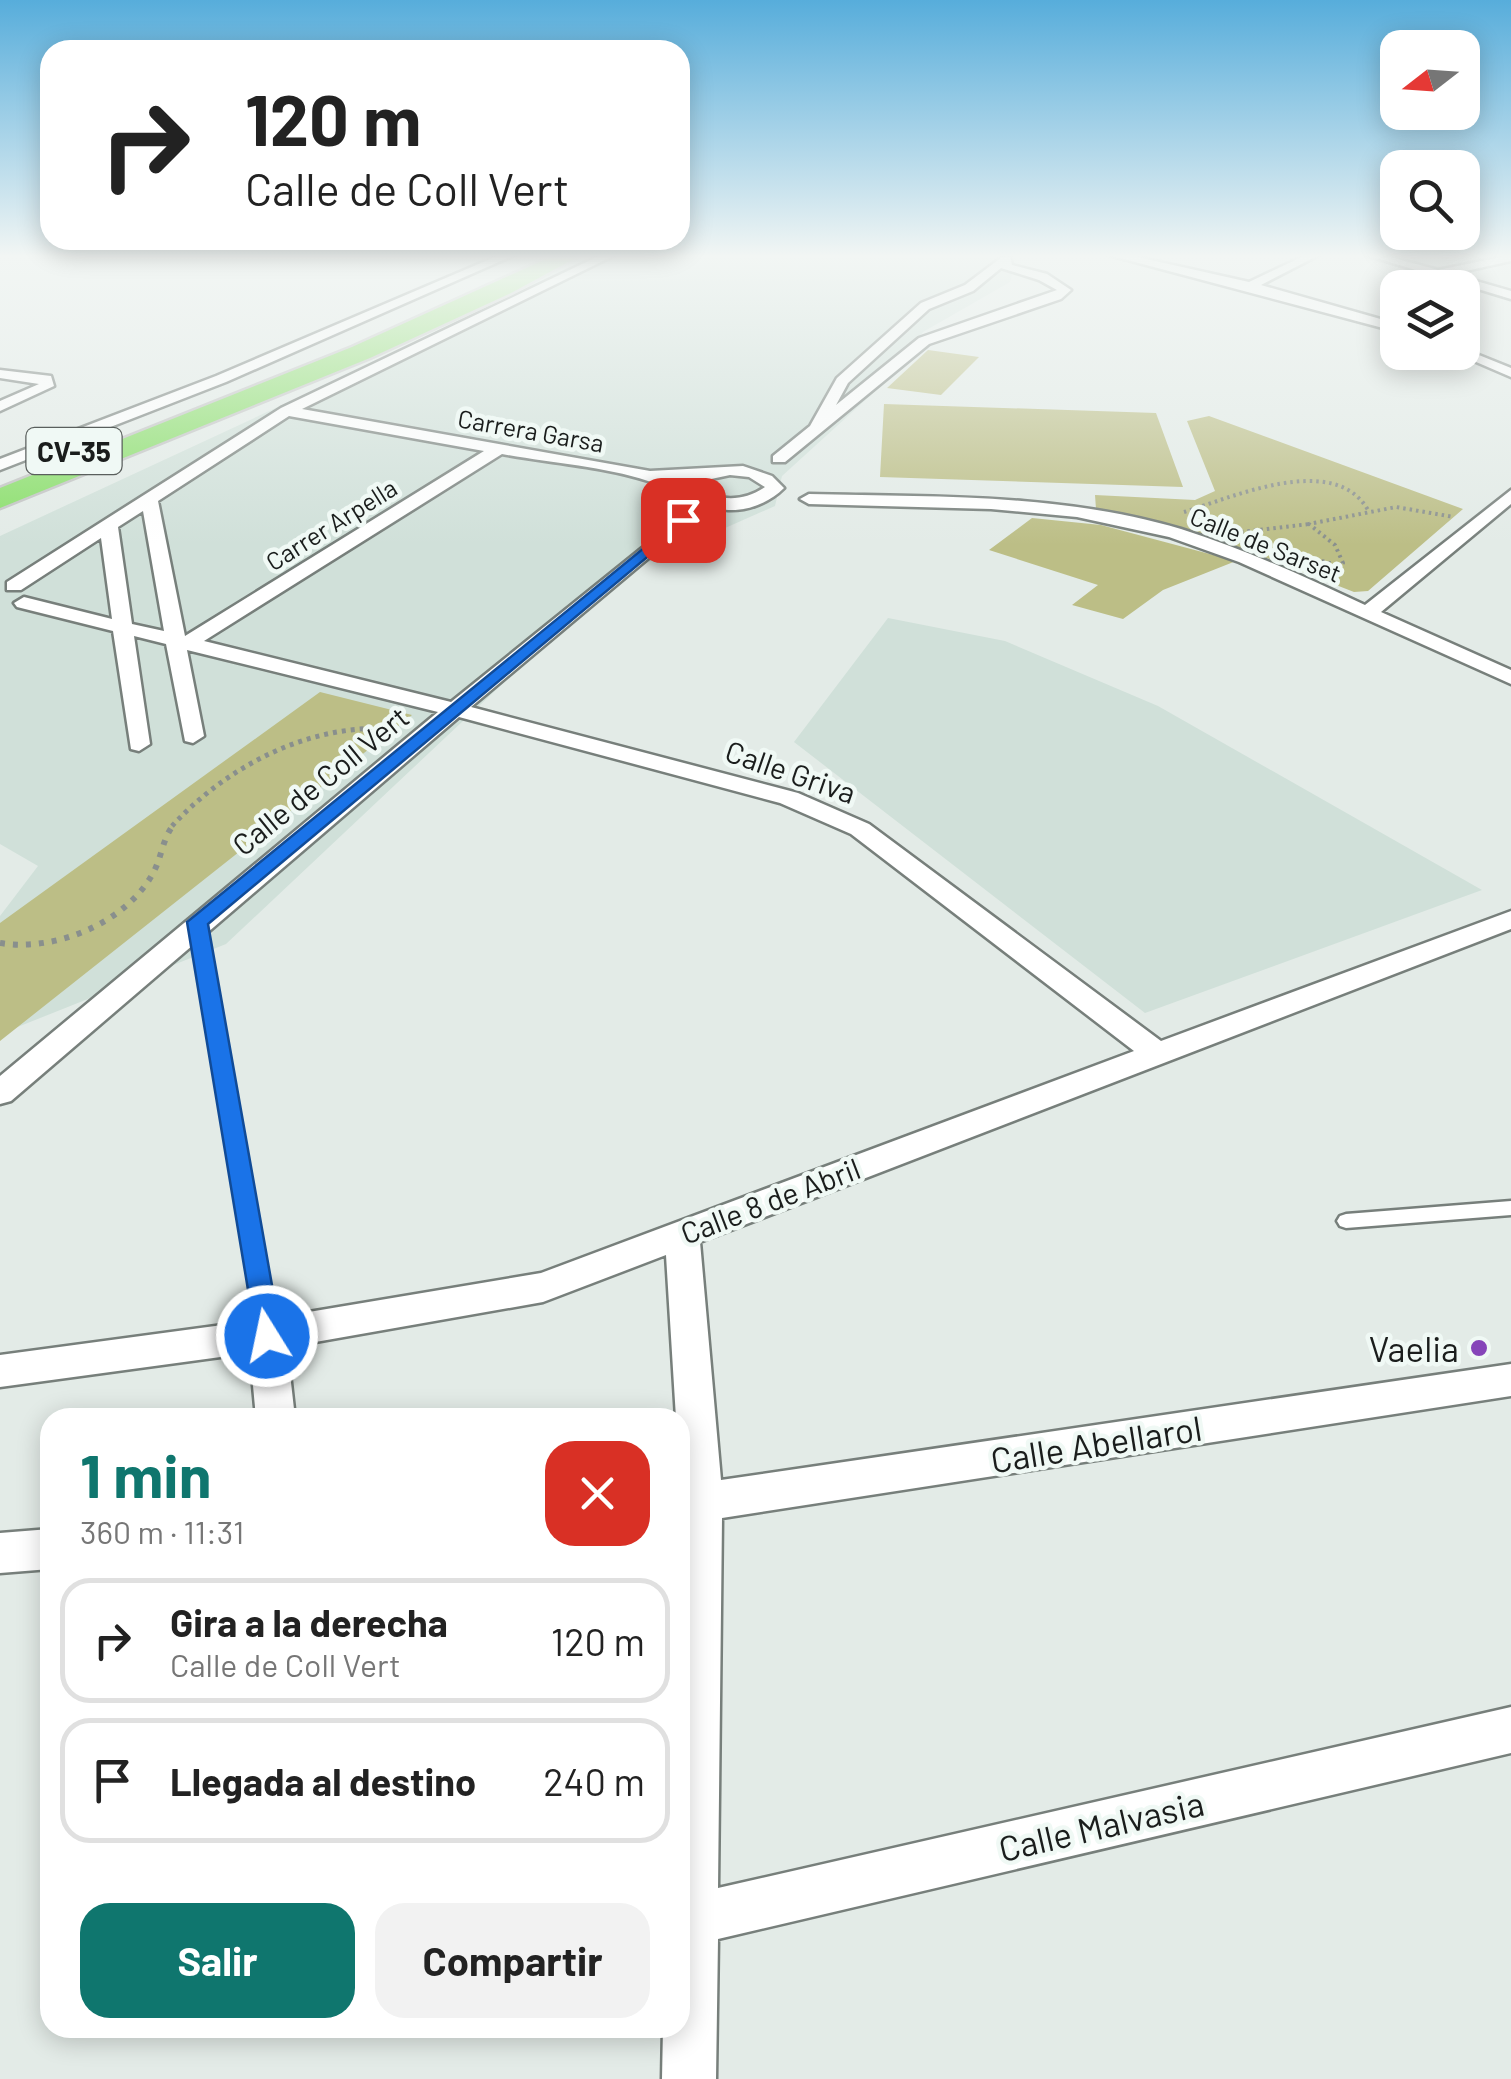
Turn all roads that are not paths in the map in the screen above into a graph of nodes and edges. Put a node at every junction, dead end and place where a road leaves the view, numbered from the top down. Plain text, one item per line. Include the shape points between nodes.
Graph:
1 (284, 351) edge
2 (314, 351) edge
3 (364, 351) edge
4 (410, 351) edge
5 (876, 351) edge
6 (910, 351) edge
7 (1480, 360) edge
8 (1511, 373) edge
9 (0, 374) edge
10 (0, 407) edge
11 (286, 411) junction
12 (817, 425) junction
13 (238, 440) junction
14 (149, 450) junction
15 (500, 450) junction
16 (779, 460) junction
17 (0, 464) edge
18 (200, 467) junction
19 (743, 470) junction
20 (700, 474) junction
21 (650, 476) junction
22 (0, 480) edge
23 (771, 482) junction
24 (1511, 495) edge
25 (809, 498) junction
26 (0, 500) edge
27 (760, 501) junction
28 (150, 502) junction
29 (688, 503) junction
30 (727, 505) joint
31 (0, 510) edge
32 (0, 518) edge
33 (110, 527) junction
34 (11, 597) edge
35 (1366, 614) junction
36 (122, 626) junction
37 (182, 640) junction
38 (1511, 678) edge
39 (457, 710) junction
40 (194, 736) dead end
41 (139, 744) dead end
42 (1511, 919) edge
43 (198, 922) junction
44 (1157, 1053) junction
45 (0, 1094) edge
46 (1511, 1208) edge
47 (1346, 1221) dead end
48 (682, 1234) junction
49 (267, 1336) junction
50 (0, 1370) edge
51 (1511, 1380) edge
52 (275, 1408) edge
53 (688, 1408) edge
54 (690, 1474) edge
55 (691, 1504) edge
56 (40, 1550) edge
57 (0, 1553) edge
58 (1511, 1730) edge
59 (690, 1920) joint
60 (689, 2038) edge
61 (689, 2079) edge

1 - 17 street
2 - 22 highway, CV-35
3 - 14 highway, CV-35
4 - 11 street
5 - 12 street via 842,381
6 - 12 street
7 - 8 street
9 - 10 street via 46,379 46,386
11 - 13 street
11 - 15 street, Carrera Garsa
12 - 16 street
13 - 14 highway
13 - 18 street
14 - 18 highway
14 - 26 highway, CV-35
14 - 31 highway
14 - 32 highway
15 - 21 street, Carrera Garsa
15 - 37 street, Carrer Arpella
16 - 19 street
16 - 23 street
18 - 28 street
19 - 20 street, Carrera Garsa
19 - 23 street, Calle de Sarset
20 - 21 street, Carrera Garsa
20 - 29 street
21 - 29 street, Carrera Garsa
23 - 25 street, Calle de Sarset
23 - 27 street
24 - 35 street via 1491,521
25 - 27 street, Calle de Sarset
25 - 35 street, Calle de Sarset via 1077,512 1174,532
27 - 30 street, Calle de Sarset
28 - 33 street
28 - 37 street
29 - 30 street, Calle de Coll Vert
29 - 39 street, Calle de Coll Vert
33 - 34 street
33 - 36 street
34 - 36 street, Calle Griva
35 - 38 street, Calle de Sarset
36 - 37 street, Calle Griva
36 - 41 street
37 - 39 street, Calle Griva
37 - 40 street
39 - 43 street, Calle de Coll Vert
39 - 44 street, Calle Griva via 789,798 860,829
42 - 44 street, Calle 8 de Abril
43 - 45 street, Calle de Coll Vert
43 - 49 lane
44 - 48 street, Calle 8 de Abril
46 - 47 lane
48 - 49 street, Calle 8 de Abril via 543,1286
48 - 53 street
49 - 50 street, Calle 8 de Abril
49 - 52 street
51 - 55 street, Calle Abellarol
54 - 55 street
55 - 59 street
56 - 57 street
58 - 59 street, Calle Malvasia
60 - 61 street

